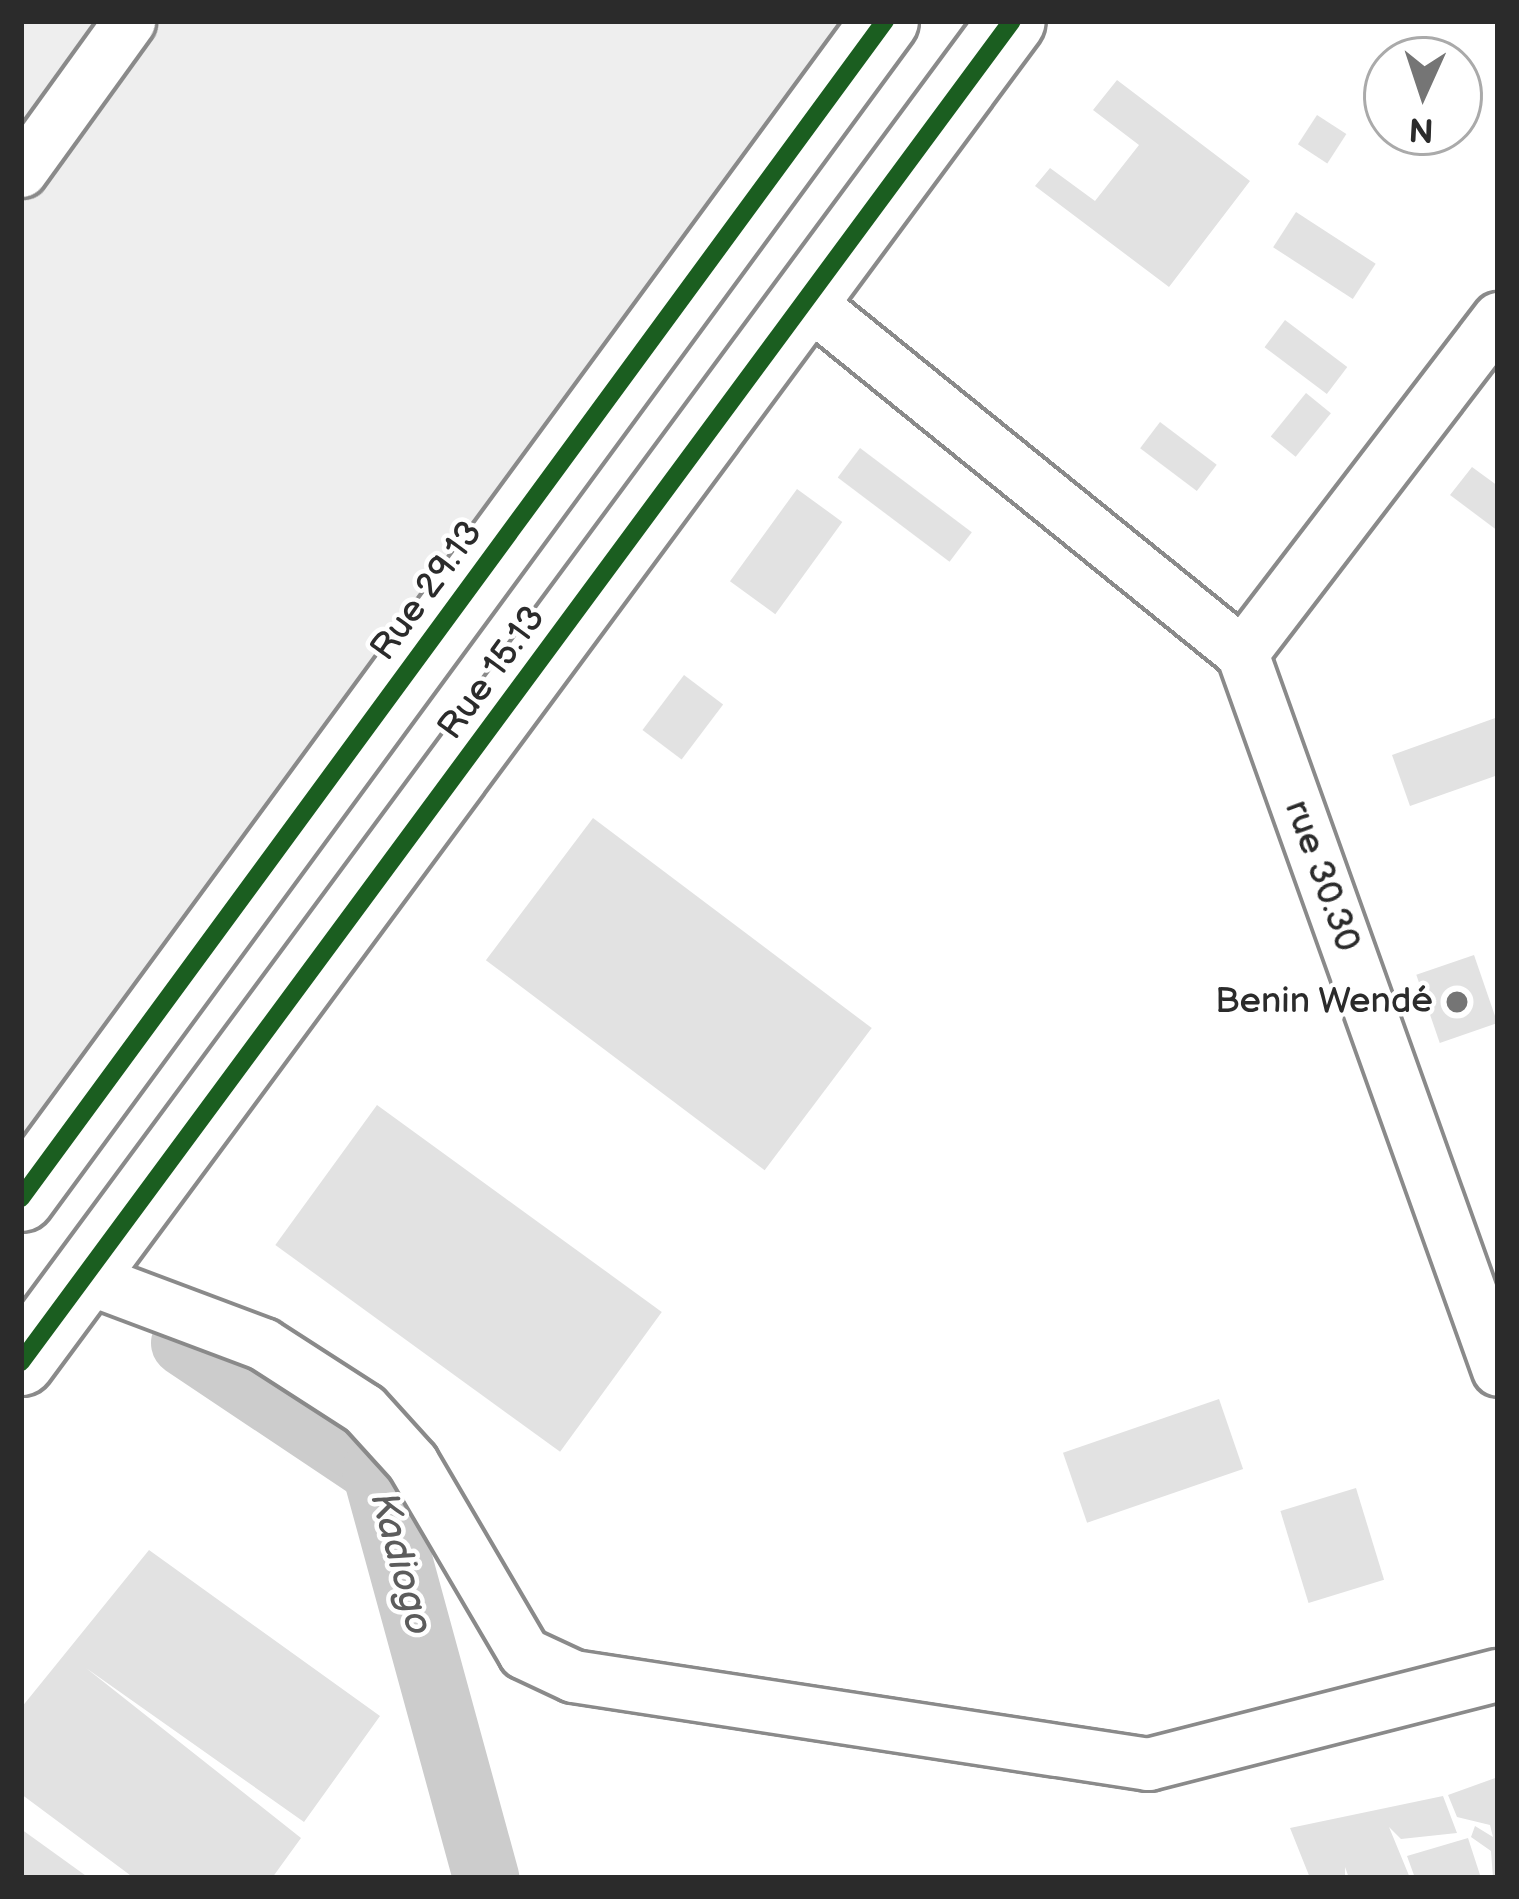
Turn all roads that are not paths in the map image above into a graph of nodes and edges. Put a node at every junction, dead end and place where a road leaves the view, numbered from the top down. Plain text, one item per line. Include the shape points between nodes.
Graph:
1 (129, 21) edge
2 (885, 21) edge
3 (1012, 21) edge
4 (21, 171) edge
5 (807, 302) junction
6 (1498, 318) edge
7 (1242, 653) junction
8 (21, 1198) edge
9 (85, 1276) junction
10 (21, 1361) edge
11 (1498, 1370) edge
12 (1498, 1675) edge

1 - 4 street
2 - 8 main road, Rue 29.13
3 - 5 main road, Rue 15.13
5 - 7 street
5 - 9 main road, Rue 15.13
6 - 7 street
7 - 11 street, rue 30.30
9 - 10 main road, Rue 15.13
9 - 12 street via 263,1344 364,1409 412,1462 524,1653 573,1676 1148,1765

